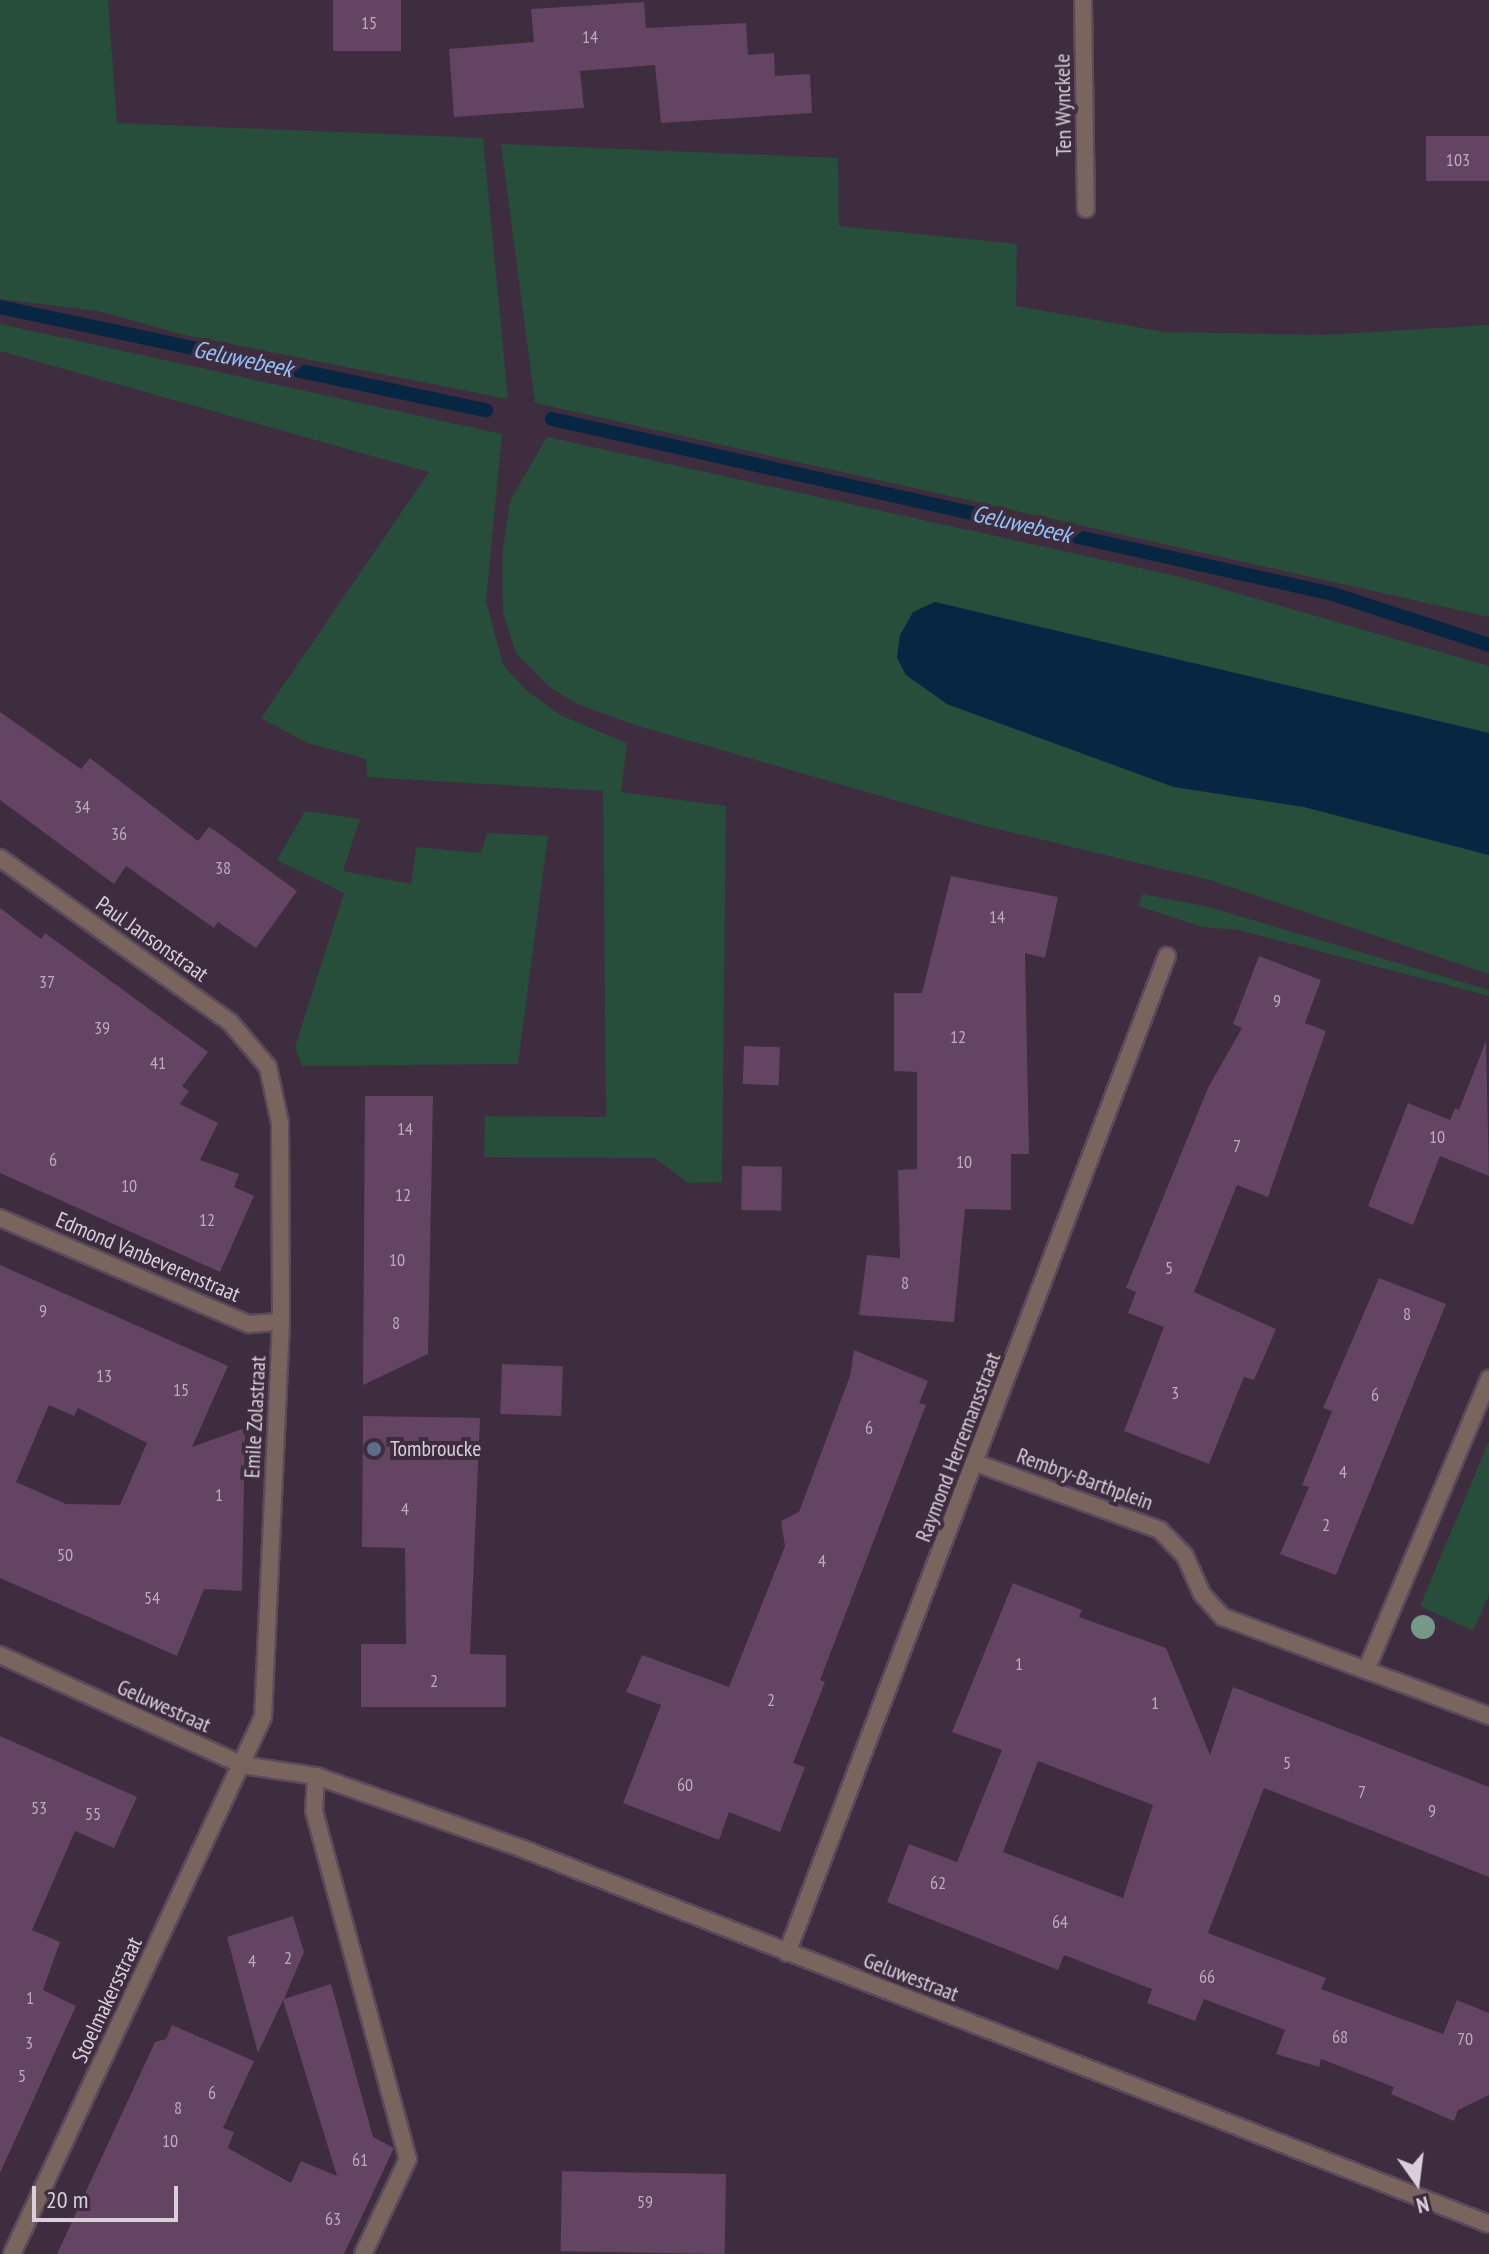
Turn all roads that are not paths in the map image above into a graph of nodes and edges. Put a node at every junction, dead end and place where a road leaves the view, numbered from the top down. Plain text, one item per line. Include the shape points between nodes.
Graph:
1 (1083, 0) edge
2 (1086, 209) dead end
3 (0, 858) edge
4 (1167, 956) dead end
5 (268, 1067) joint
6 (0, 1218) edge
7 (281, 1322) junction
8 (1489, 1379) edge
9 (976, 1463) junction
10 (0, 1655) edge
11 (1367, 1668) junction
12 (1489, 1716) edge
13 (242, 1765) junction
14 (316, 1776) junction
15 (787, 1953) junction
16 (1489, 2224) edge
17 (12, 2254) edge
18 (363, 2254) edge

1 - 2 street, Ten Wynckele
3 - 5 street, Paul Jansonstraat via 230,1022
4 - 9 street, Raymond Herremansstraat
5 - 7 street, Emile Zolastraat via 280,1123
6 - 7 street, Edmond Vanbeverenstraat via 249,1324
7 - 13 street, Emile Zolastraat via 263,1717
8 - 11 street
9 - 11 street, Rembry-Barthplein via 1160,1530 1185,1556 1202,1594 1223,1617
9 - 15 street, Raymond Herremansstraat
10 - 13 street, Geluwestraat
11 - 12 street, Rembry-Barthplein
13 - 14 street, Geluwestraat
13 - 17 street, Stoelmakersstraat
14 - 15 street, Geluwestraat via 523,1849
14 - 18 street via 314,1811 408,2159
15 - 16 street, Geluwestraat

